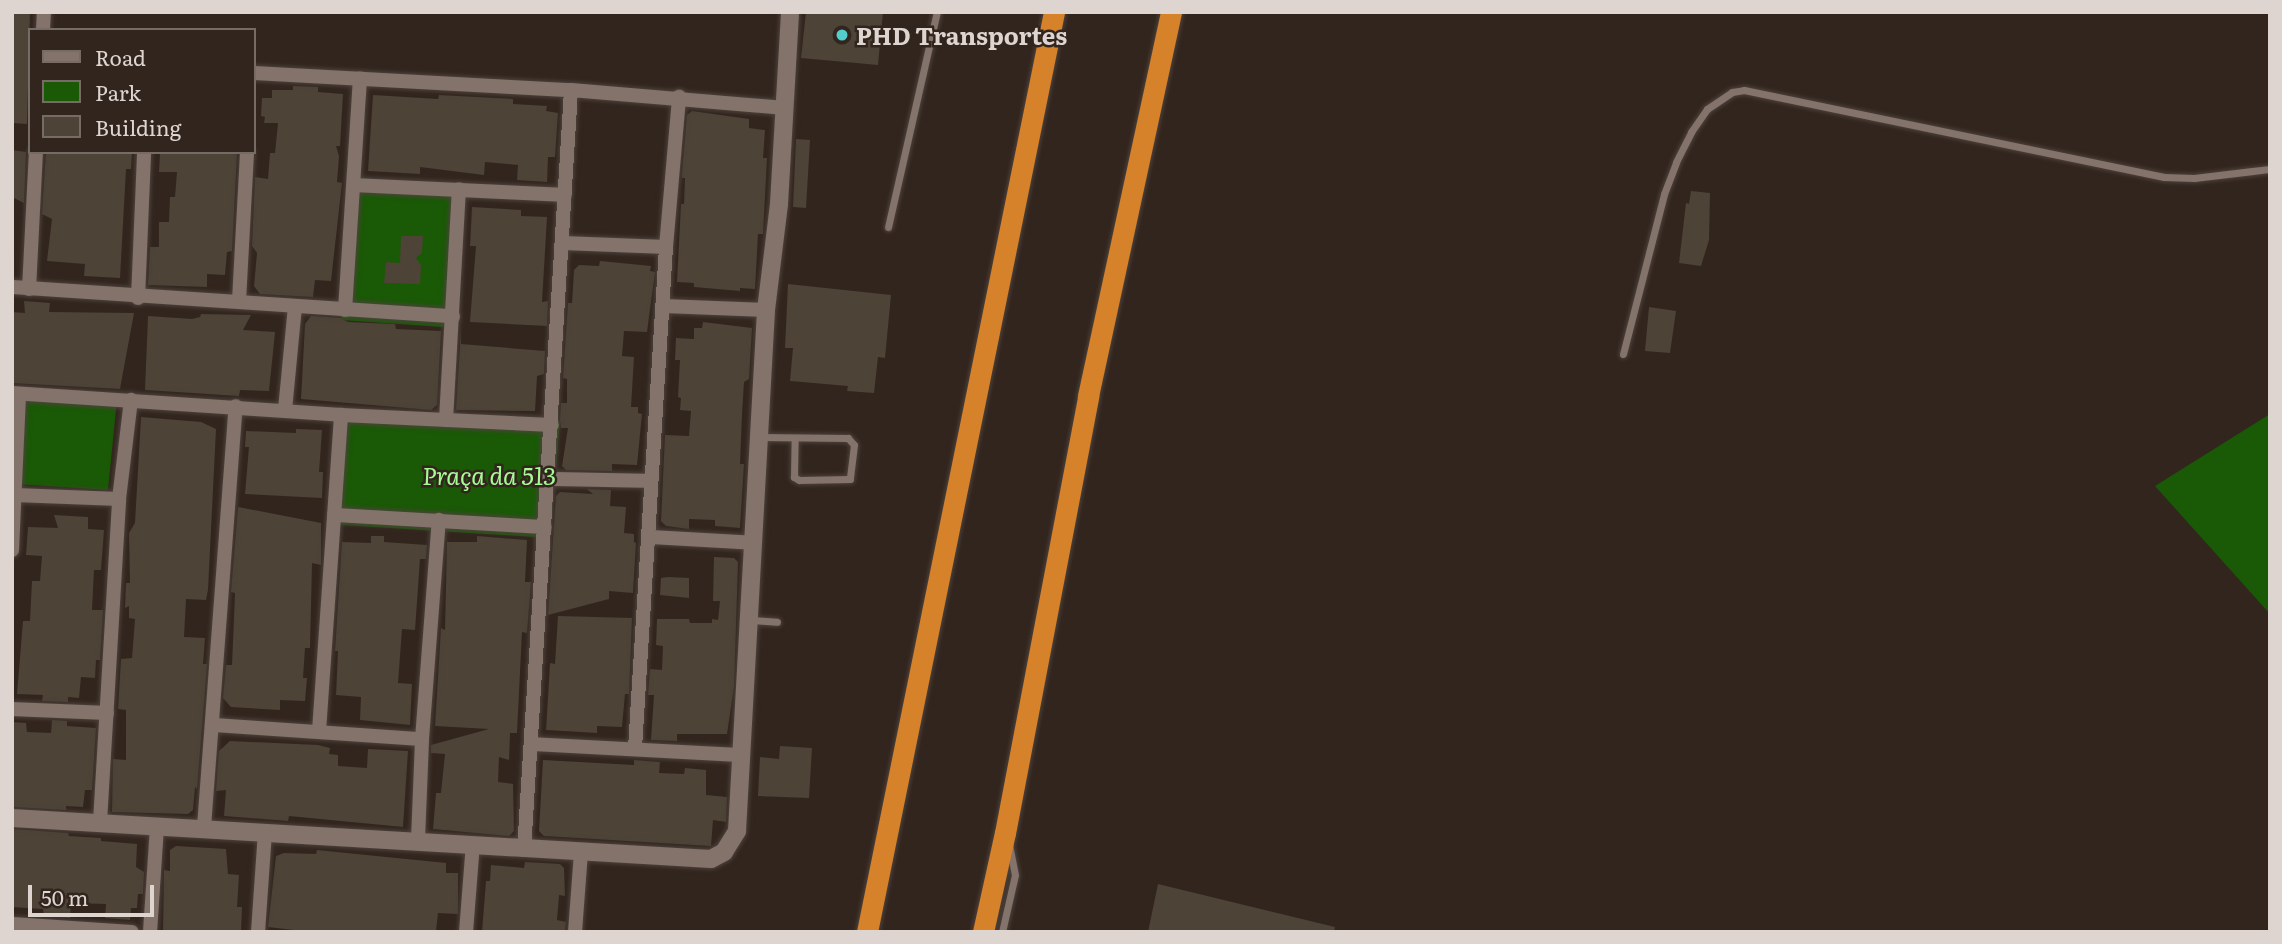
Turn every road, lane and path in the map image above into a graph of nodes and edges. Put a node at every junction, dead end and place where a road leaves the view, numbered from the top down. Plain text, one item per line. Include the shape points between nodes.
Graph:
1 (790, 12) edge
2 (937, 12) edge
3 (1054, 12) edge
4 (1171, 12) edge
5 (256, 73) edge
6 (359, 78) junction
7 (571, 90) junction
8 (679, 97) junction
9 (785, 107) junction
10 (36, 154) edge
11 (144, 154) edge
12 (247, 154) edge
13 (2270, 169) edge
14 (354, 185) junction
15 (459, 189) junction
16 (565, 195) junction
17 (888, 228) dead end
18 (563, 243) junction
19 (666, 247) junction
20 (12, 287) edge
21 (29, 289) junction
22 (138, 298) junction
23 (239, 301) junction
24 (295, 306) junction
25 (664, 306) junction
26 (345, 310) junction
27 (766, 310) junction
28 (453, 316) junction
29 (1623, 354) dead end
30 (16, 393) edge
31 (131, 400) junction
32 (236, 406) junction
33 (285, 410) junction
34 (341, 415) junction
35 (446, 420) junction
36 (552, 425) junction
37 (760, 437) junction
38 (795, 438) junction
39 (548, 479) junction
40 (651, 481) junction
41 (15, 495) junction
42 (119, 499) junction
43 (334, 515) junction
44 (439, 520) junction
45 (545, 527) junction
46 (649, 537) junction
47 (755, 543) junction
48 (12, 550) edge
49 (750, 620) junction
50 (777, 622) dead end
51 (12, 709) edge
52 (107, 713) junction
53 (214, 725) junction
54 (319, 732) junction
55 (422, 739) junction
56 (531, 744) junction
57 (635, 748) junction
58 (742, 755) junction
59 (12, 818) edge
60 (100, 822) junction
61 (157, 825) junction
62 (204, 827) junction
63 (265, 833) junction
64 (1005, 833) junction
65 (418, 840) junction
66 (473, 844) junction
67 (524, 850) junction
68 (581, 853) junction
69 (12, 924) edge
70 (47, 929) edge
71 (132, 932) edge
72 (150, 932) edge
73 (258, 932) edge
74 (466, 932) edge
75 (575, 932) edge
76 (867, 932) edge
77 (983, 932) edge
78 (1002, 932) edge

1 - 9 street
2 - 17 lane
3 - 76 highway
4 - 64 highway via 1088,396
5 - 6 street
6 - 7 street
6 - 14 street
7 - 8 street
7 - 16 street
8 - 9 street
8 - 19 street
9 - 27 street
10 - 21 street
11 - 22 street
12 - 23 street
13 - 29 lane via 2164,177 1745,90 1732,92 1707,108 1676,162
14 - 15 street
14 - 26 street
15 - 16 street
15 - 28 street
16 - 18 street
18 - 19 street
18 - 36 street
19 - 25 street
20 - 21 street
21 - 22 street
22 - 23 street
23 - 24 street
24 - 26 street
24 - 33 street
25 - 27 street
25 - 40 street
26 - 28 street
27 - 37 street
28 - 35 street
30 - 31 street
30 - 41 street
31 - 32 street
31 - 42 street
32 - 33 street
32 - 53 street
33 - 34 street
34 - 35 street
34 - 43 street
35 - 36 street
36 - 39 street
37 - 38 lane
37 - 47 street
38 - 38 lane via 794,477 850,479 852,441 848,438
39 - 40 street
39 - 45 street
40 - 46 street
41 - 42 street
41 - 48 street
42 - 52 street
43 - 44 street
43 - 54 street
44 - 45 street
44 - 55 street
45 - 56 street
46 - 47 street
46 - 57 street
47 - 49 street
49 - 50 lane
49 - 58 street
51 - 52 street
52 - 60 street
53 - 54 street
53 - 62 street
54 - 55 street
55 - 65 street
56 - 57 street
56 - 67 street
57 - 58 street
58 - 68 street via 737,831 724,852 711,859
59 - 60 street
60 - 61 street
61 - 62 street
61 - 72 street
62 - 63 street
63 - 65 street
63 - 73 street
64 - 77 highway
64 - 78 lane via 1013,853 1014,876
65 - 66 street
66 - 67 street
66 - 74 street
67 - 68 street
68 - 75 street
69 - 70 street
70 - 71 street

